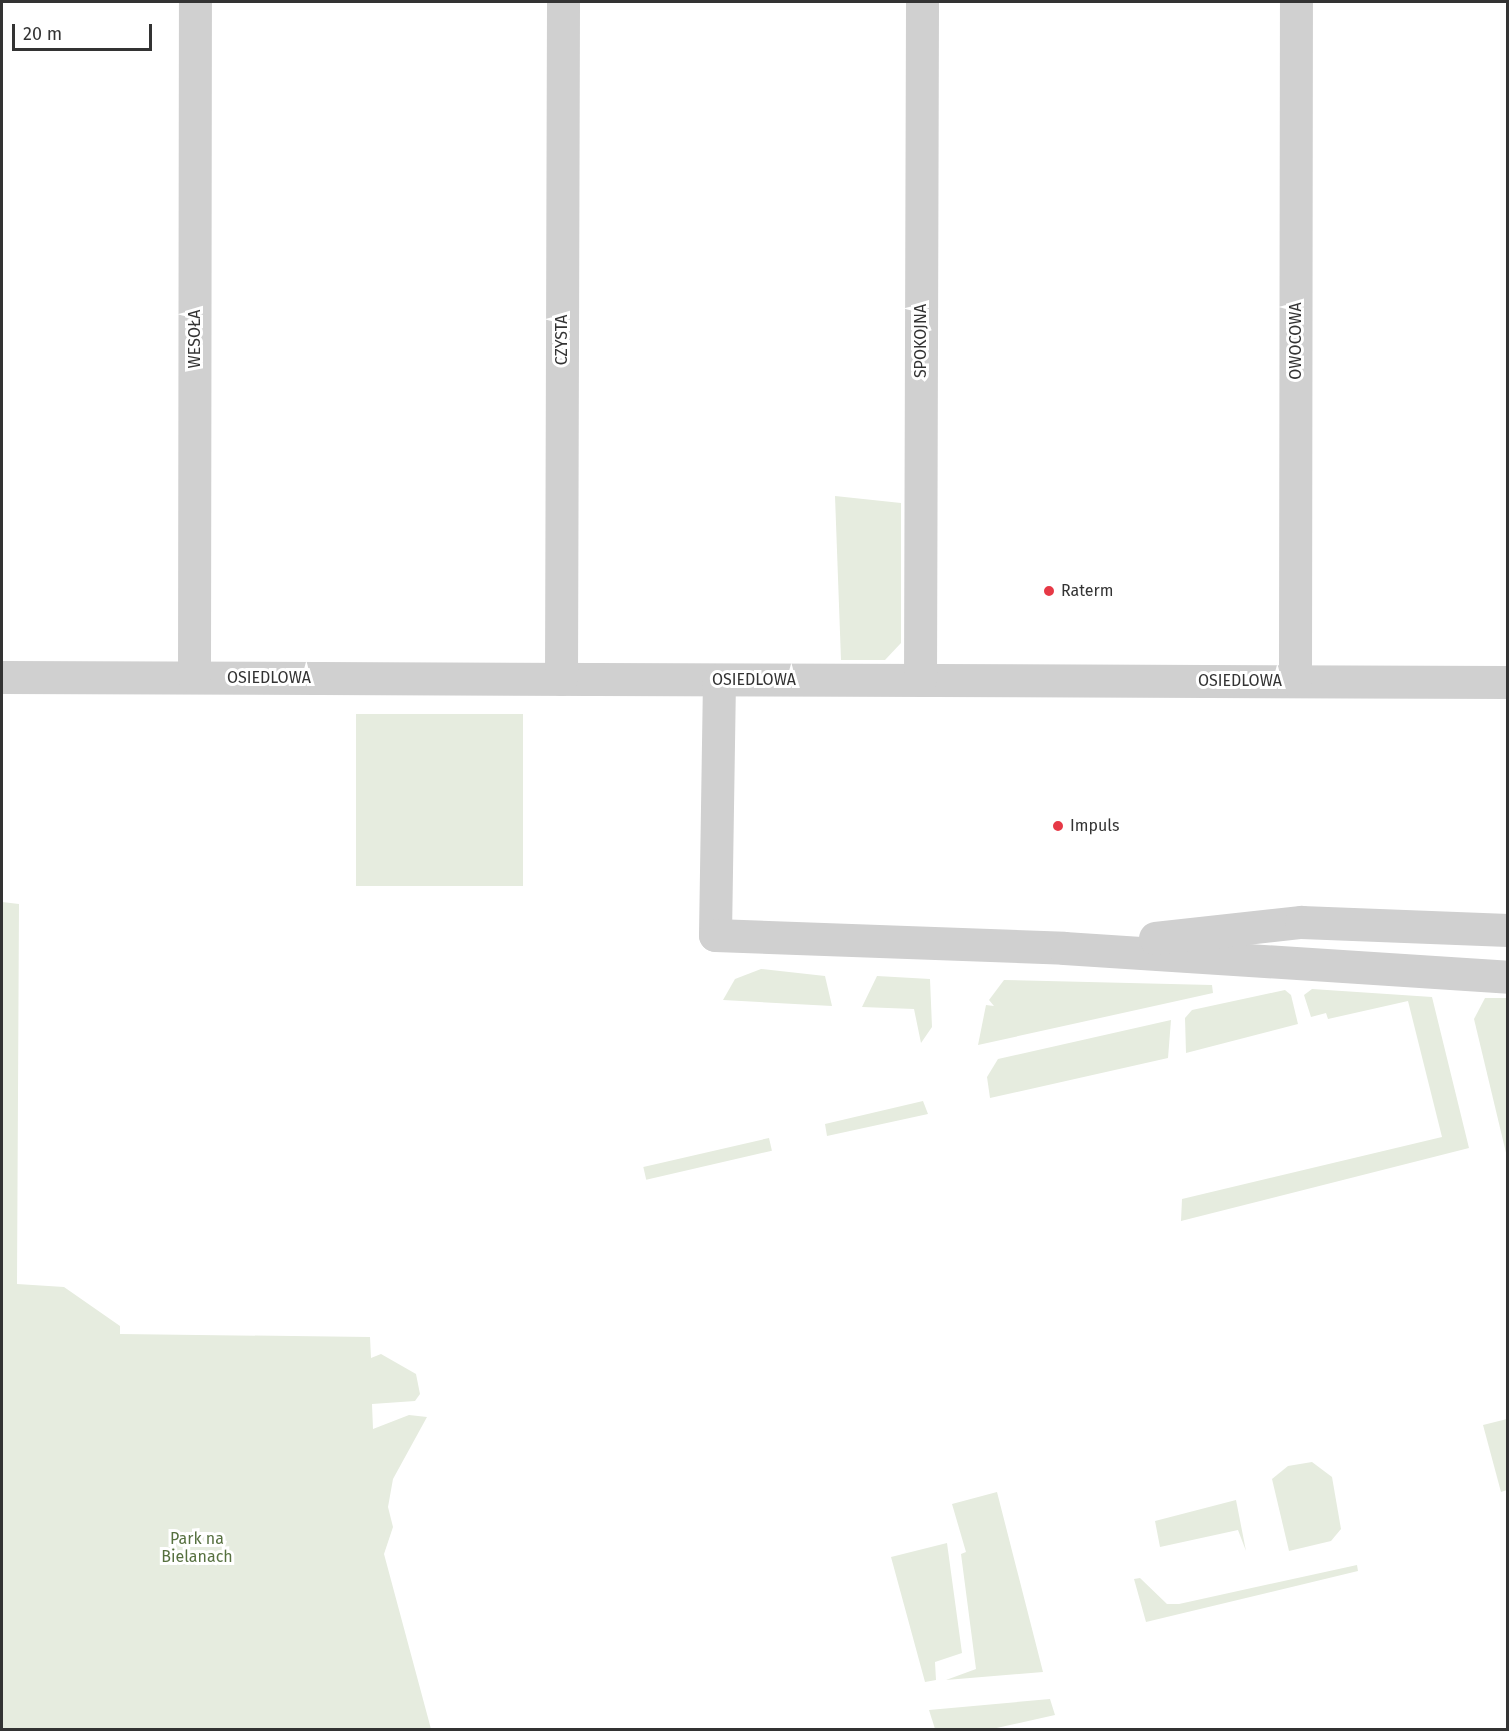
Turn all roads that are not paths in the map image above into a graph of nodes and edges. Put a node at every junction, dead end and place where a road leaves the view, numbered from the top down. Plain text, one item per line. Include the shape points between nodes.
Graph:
1 (195, 2) edge
2 (563, 2) edge
3 (922, 2) edge
4 (1296, 2) edge
5 (2, 677) edge
6 (194, 677) junction
7 (561, 679) junction
8 (719, 680) junction
9 (920, 680) junction
10 (1295, 681) junction
11 (1508, 682) edge
12 (1508, 930) edge
13 (1064, 948) junction
14 (1508, 977) edge

1 - 6 street, WESOŁA
2 - 7 street, CZYSTA
3 - 9 street, SPOKOJNA
4 - 10 street, OWOCOWA
5 - 6 street, OSIEDLOWA
6 - 7 street, OSIEDLOWA
7 - 8 street, OSIEDLOWA
8 - 9 street, OSIEDLOWA
8 - 13 street via 715,935
9 - 10 street, OSIEDLOWA
10 - 11 street, OSIEDLOWA
12 - 13 street via 1301,922
13 - 14 street

